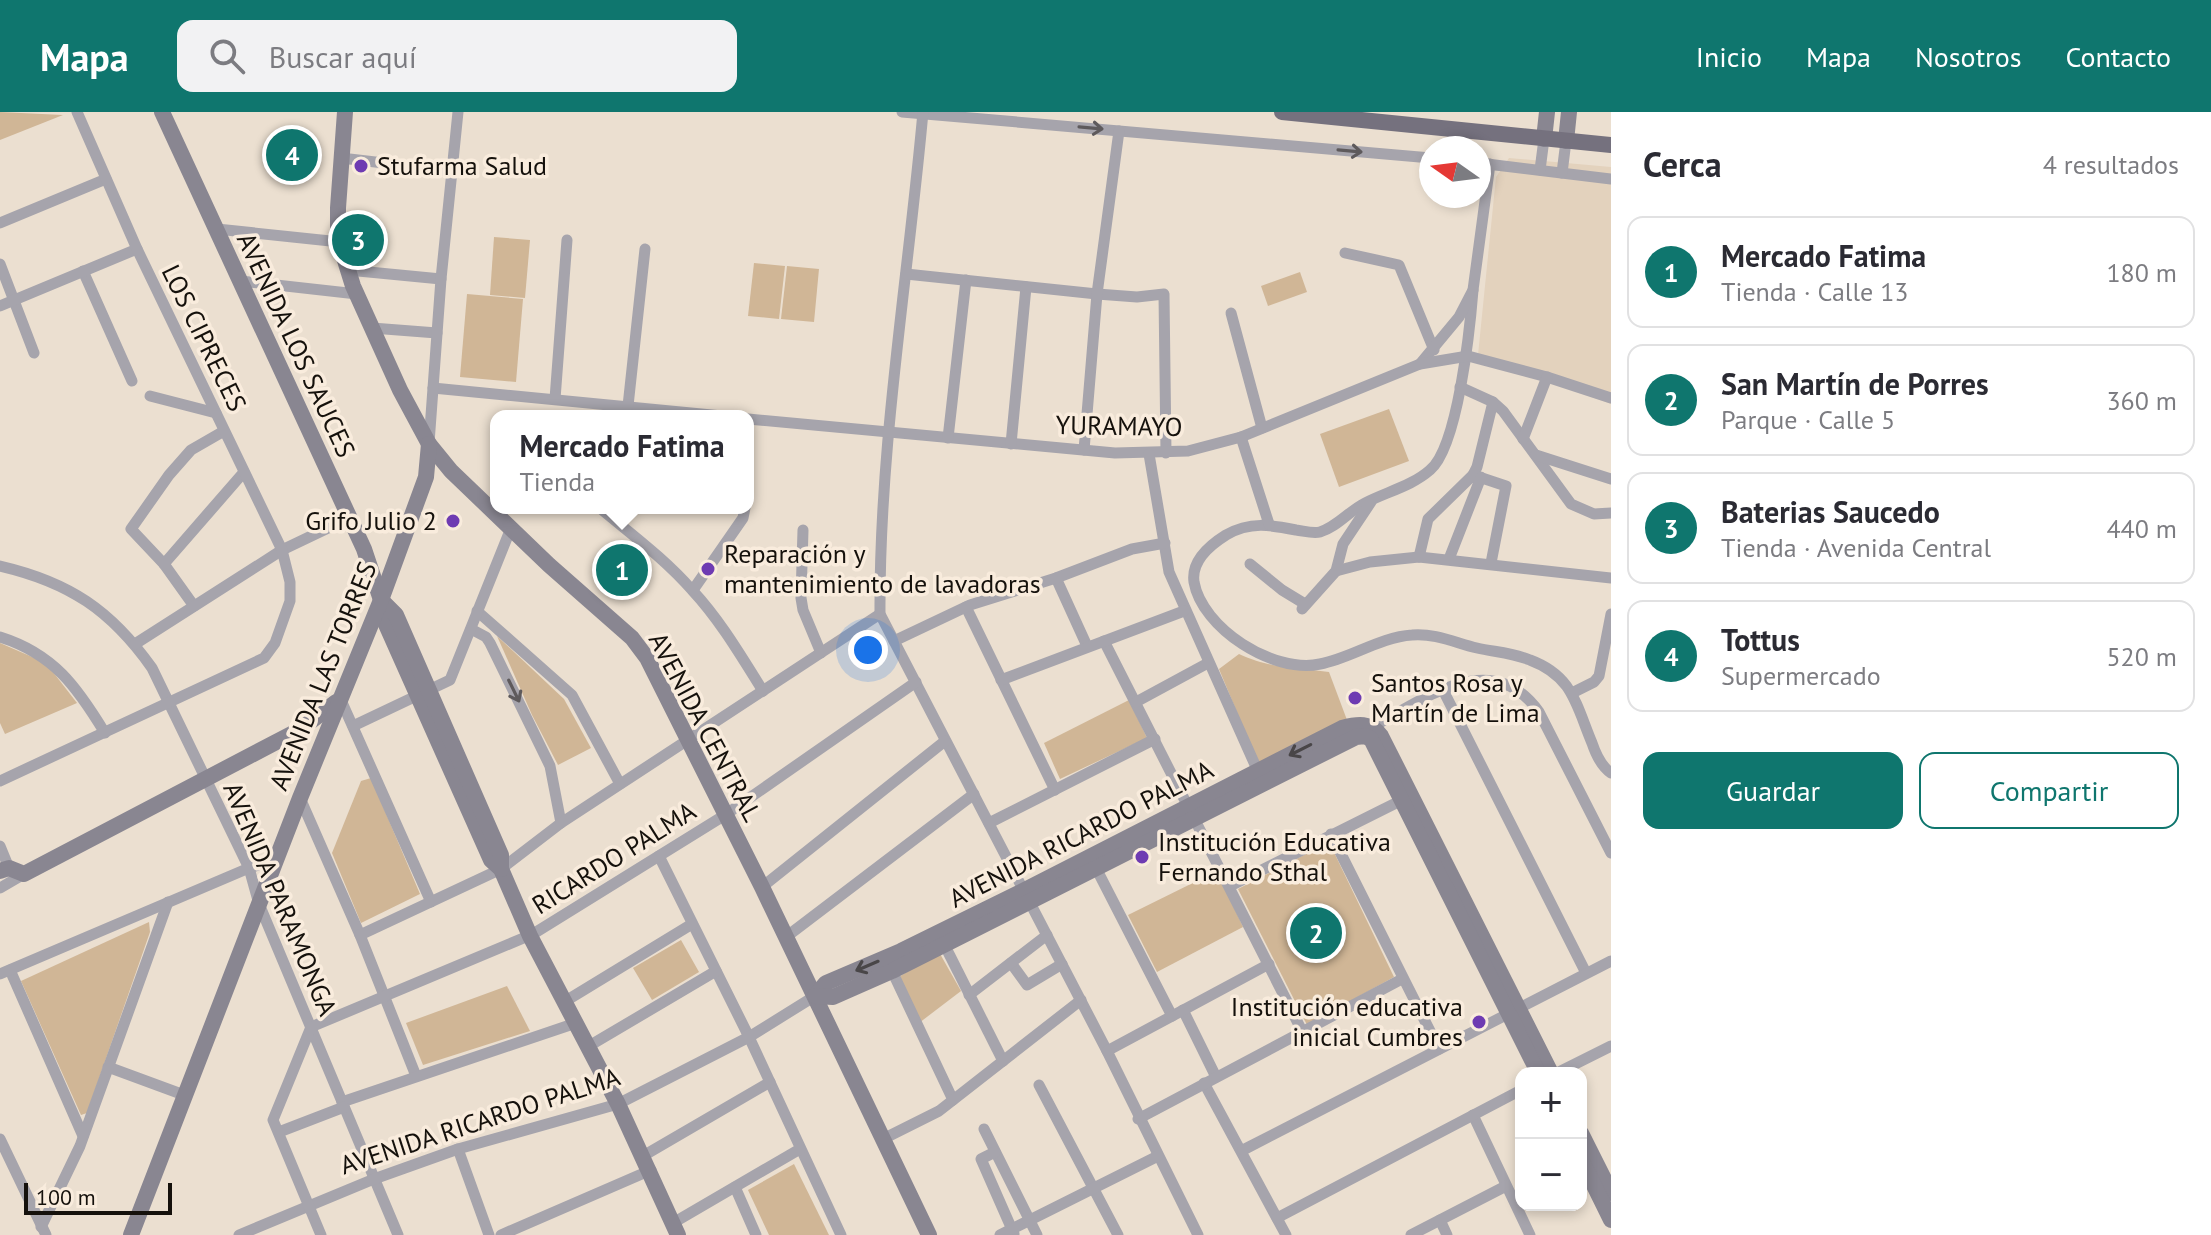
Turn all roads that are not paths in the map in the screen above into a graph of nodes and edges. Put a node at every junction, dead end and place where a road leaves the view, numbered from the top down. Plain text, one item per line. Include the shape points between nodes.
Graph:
1 (75, 112) edge
2 (85, 112) edge
3 (162, 112) edge
4 (345, 112) edge
5 (449, 112) edge
6 (458, 112) edge
7 (902, 112) edge
8 (1282, 112) edge
9 (1547, 112) edge
10 (1569, 112) edge
11 (923, 113) edge
12 (1119, 131) junction
13 (1544, 139) junction
14 (1566, 141) junction
15 (1611, 145) edge
16 (1419, 157) edge
17 (341, 158) junction
18 (1491, 164) edge
19 (1540, 170) junction
20 (452, 171) junction
21 (1562, 173) junction
22 (106, 179) junction
23 (1611, 179) edge
24 (1480, 208) edge
25 (0, 223) edge
26 (217, 229) junction
27 (567, 240) dead end
28 (340, 242) junction
29 (137, 249) junction
30 (645, 249) dead end
31 (1345, 253) dead end
32 (0, 264) edge
33 (348, 270) junction
34 (83, 271) junction
35 (906, 274) junction
36 (441, 279) junction
37 (966, 280) junction
38 (241, 281) junction
39 (1026, 287) junction
40 (1473, 290) junction
41 (357, 294) junction
42 (1097, 294) junction
43 (15, 300) junction
44 (0, 306) edge
45 (1231, 313) dead end
46 (372, 328) junction
47 (437, 333) junction
48 (1434, 350) junction
49 (34, 353) dead end
50 (1468, 356) junction
51 (1420, 364) junction
52 (1547, 377) junction
53 (132, 381) dead end
54 (1460, 387) junction
55 (433, 388) junction
56 (150, 396) dead end
57 (1611, 398) edge
58 (555, 399) junction
59 (1493, 402) junction
60 (628, 406) junction
61 (596, 410) edge
62 (654, 410) edge
63 (216, 413) junction
64 (754, 420) edge
65 (1262, 428) junction
66 (224, 431) junction
67 (890, 433) junction
68 (1241, 437) junction
69 (948, 438) junction
70 (1523, 439) junction
71 (429, 444) junction
72 (1011, 444) junction
73 (1084, 450) junction
74 (1166, 453) junction
75 (1149, 454) junction
76 (1536, 455) junction
77 (244, 472) junction
78 (1477, 476) junction
79 (1611, 479) edge
80 (1374, 498) junction
81 (490, 508) edge
82 (1611, 513) edge
83 (496, 514) edge
84 (607, 514) edge
85 (744, 514) edge
86 (349, 518) junction
87 (1269, 524) junction
88 (511, 528) junction
89 (803, 530) dead end
90 (1165, 543) junction
91 (282, 550) junction
92 (1419, 557) junction
93 (1449, 559) junction
94 (1491, 563) junction
95 (164, 564) junction
96 (1250, 564) dead end
97 (0, 566) edge
98 (1336, 571) junction
99 (1056, 578) junction
100 (1611, 578) edge
101 (693, 590) junction
102 (381, 600) junction
103 (194, 606) junction
104 (966, 607) junction
105 (477, 611) junction
106 (1184, 611) junction
107 (880, 614) junction
108 (1611, 614) edge
109 (471, 629) junction
110 (0, 637) edge
111 (894, 641) junction
112 (1104, 641) junction
113 (135, 644) junction
114 (1087, 646) junction
115 (821, 653) junction
116 (1208, 663) junction
117 (1001, 680) junction
118 (916, 682) junction
119 (1443, 690) junction
120 (763, 691) junction
121 (425, 693) junction
122 (1572, 693) junction
123 (340, 698) junction
124 (1136, 702) junction
125 (169, 703) junction
126 (353, 726) junction
127 (1368, 732) junction
128 (105, 733) junction
129 (1155, 739) junction
130 (687, 740) junction
131 (945, 741) junction
132 (1611, 773) edge
133 (205, 778) junction
134 (1260, 778) junction
135 (0, 781) edge
136 (620, 784) junction
137 (1055, 790) junction
138 (974, 794) junction
139 (300, 798) junction
140 (1406, 798) junction
141 (1193, 813) junction
142 (725, 815) junction
143 (561, 823) junction
144 (989, 823) junction
145 (1331, 834) junction
146 (0, 846) edge
147 (1611, 853) edge
148 (659, 856) junction
149 (276, 859) junction
150 (249, 868) junction
151 (501, 869) junction
152 (1097, 870) junction
153 (11, 871) edge
154 (1230, 886) junction
155 (762, 887) junction
156 (0, 888) edge
157 (1027, 897) junction
158 (168, 902) junction
159 (431, 902) junction
160 (259, 904) junction
161 (692, 924) junction
162 (360, 935) junction
163 (1047, 935) junction
164 (530, 936) junction
165 (786, 937) junction
166 (941, 938) junction
167 (1611, 961) edge
168 (1011, 963) junction
169 (1062, 964) junction
170 (1269, 964) junction
171 (716, 971) junction
172 (892, 971) junction
173 (5, 972) edge
174 (1586, 973) junction
175 (1402, 979) junction
176 (969, 995) junction
177 (815, 996) junction
178 (384, 997) junction
179 (1081, 1000) junction
180 (564, 1002) junction
181 (1513, 1011) junction
182 (1177, 1013) junction
183 (576, 1023) junction
184 (311, 1027) junction
185 (1303, 1033) junction
186 (749, 1037) junction
187 (589, 1046) junction
188 (1611, 1046) edge
189 (1439, 1049) junction
190 (1107, 1051) junction
191 (1003, 1061) junction
192 (108, 1067) junction
193 (1536, 1067) edge
194 (1547, 1067) edge
195 (1569, 1067) edge
196 (416, 1076) junction
197 (1216, 1077) junction
198 (770, 1082) junction
199 (1204, 1083) junction
200 (1039, 1085) dead end
201 (1515, 1093) edge
202 (184, 1095) junction
203 (953, 1100) junction
204 (618, 1104) junction
205 (343, 1105) junction
206 (1473, 1115) junction
207 (1138, 1119) junction
208 (984, 1129) dead end
209 (279, 1132) junction
210 (83, 1136) junction
211 (0, 1139) edge
212 (883, 1139) junction
213 (1584, 1139) edge
214 (458, 1149) junction
215 (800, 1149) junction
216 (1243, 1150) junction
217 (995, 1152) junction
218 (1158, 1156) junction
219 (647, 1163) junction
220 (1587, 1171) edge
221 (374, 1179) junction
222 (1506, 1186) junction
223 (735, 1187) junction
224 (1094, 1189) junction
225 (1611, 1193) edge
226 (309, 1206) junction
227 (1277, 1218) junction
228 (1029, 1220) junction
229 (1440, 1220) junction
230 (1611, 1220) edge
231 (676, 1229) edge
232 (43, 1231) edge
233 (1013, 1232) edge
234 (131, 1235) edge
235 (239, 1235) edge
236 (321, 1235) edge
237 (398, 1235) edge
238 (489, 1235) edge
239 (501, 1235) edge
240 (756, 1235) edge
241 (841, 1235) edge
242 (929, 1235) edge
243 (1000, 1235) edge
244 (1037, 1235) edge
245 (1118, 1235) edge
246 (1198, 1235) edge
247 (1286, 1235) edge
248 (1411, 1235) edge
249 (1447, 1235) edge
250 (1530, 1235) edge

1 - 2 street
1 - 22 street, LOS CIPRECES
3 - 26 street, AVENIDA LOS SAUCES
4 - 17 street, AVENIDA CENTRAL
5 - 6 street
6 - 20 street, AVENIDA LAS TORRES
7 - 11 street
8 - 13 main road
9 - 13 street
10 - 14 street
11 -> 12 street
11 - 35 street
12 -> 16 street
12 - 42 street
13 - 14 main road
13 - 19 street
14 - 15 main road
14 - 21 street
17 - 20 street
17 - 28 street, AVENIDA CENTRAL
18 - 19 street
19 - 21 street
20 - 36 street, AVENIDA LAS TORRES
21 - 23 street
22 - 25 street
22 - 29 street, LOS CIPRECES
24 - 40 street
26 - 28 street
26 - 38 street, AVENIDA LOS SAUCES
27 - 58 street
28 - 33 street, AVENIDA CENTRAL
29 - 34 street
29 - 63 street, LOS CIPRECES
30 - 60 street
31 - 48 street via 1399,265
32 - 43 street
33 - 36 street
33 - 41 street, AVENIDA CENTRAL
34 - 43 street
34 - 53 street
35 - 37 street
35 - 67 street
36 - 47 street, AVENIDA LAS TORRES
37 - 39 street
37 - 69 street
38 - 41 street
38 - 86 street, AVENIDA LOS SAUCES
39 - 42 street
39 - 72 street
40 - 48 street
40 - 50 street
41 - 46 street, AVENIDA CENTRAL
42 - 73 street
42 - 74 street via 1164,294
43 - 44 street
43 - 49 street
45 - 65 street
46 - 47 street
46 - 71 street, AVENIDA CENTRAL
47 - 55 street, AVENIDA LAS TORRES
48 - 51 street
50 - 51 street, YURAMAYO
50 - 52 street, YURAMAYO
50 - 54 street
51 - 65 street, YURAMAYO
52 - 57 street, YURAMAYO
52 - 70 street
54 - 59 street
54 - 80 street via 1443,453 1432,469
55 - 58 street
55 - 71 street, AVENIDA LAS TORRES
56 - 63 street
58 - 61 street
59 - 70 street
59 - 78 street
60 - 61 street
60 - 62 street
63 - 66 street, LOS CIPRECES
64 - 67 street, YURAMAYO
65 - 68 street, YURAMAYO
66 - 77 street, LOS CIPRECES
66 - 95 street via 191,450 133,524 134,534
67 - 69 street, YURAMAYO
67 - 107 street
68 - 74 street, YURAMAYO
68 - 87 street
69 - 72 street, YURAMAYO
70 - 76 street
71 - 81 street, AVENIDA CENTRAL
71 - 102 street, AVENIDA LAS TORRES via 426,477
72 - 73 street, YURAMAYO
73 - 75 street, YURAMAYO
74 - 75 street, YURAMAYO
75 - 90 street
76 - 79 street
76 - 82 street via 1571,504 1594,514
77 - 91 street, LOS CIPRECES
77 - 95 street
78 - 92 street via 1428,519
78 - 93 street
78 - 94 street via 1506,486
80 - 87 street via 1317,533
80 - 98 street via 1343,544
83 - 88 street, AVENIDA CENTRAL
84 - 101 street
85 - 101 street
86 - 91 street
86 - 102 street, AVENIDA LOS SAUCES
87 - 122 street via 1248,526 1219,539 1200,557 1193,576 1202,606 1252,651 1311,666 1412,635 1442,638 1531,660 1564,680
88 - 105 street
88 - 130 street, AVENIDA CENTRAL via 632,638
89 - 115 street via 801,598
90 - 99 street via 1132,549
90 - 106 street
91 - 103 street
91 - 125 street, LOS CIPRECES via 290,601 271,652
92 - 93 street
92 - 98 street
93 - 94 street
94 - 100 street
95 - 103 street
96 - 98 street via 1304,606
97 - 113 street, AVENIDA PARAMONGA via 73,592
99 - 104 street
99 - 114 street
101 - 120 street
102 - 121 street, AVENIDA LOS SAUCES via 384,620
102 - 123 street, AVENIDA LAS TORRES
103 - 113 street
104 - 111 street
104 - 117 street
105 - 109 street
105 - 136 street via 572,695
106 - 112 street
106 - 116 street
107 - 111 street
107 - 115 street
108 - 122 street via 1599,676
109 - 121 street via 450,680
109 -> 143 street via 490,643 550,766
110 - 128 street via 49,660 84,698
111 - 118 street
112 - 114 street
112 - 124 street
113 - 125 street, AVENIDA PARAMONGA
114 - 117 street
115 - 120 street
116 - 124 street
116 - 134 street
117 - 137 street
118 - 131 street
118 - 142 street, RICARDO PALMA
119 - 127 street
119 - 147 street via 1470,680 1494,681 1530,700
119 - 174 street
120 - 130 street
121 - 126 street
121 - 151 street, AVENIDA LOS SAUCES via 491,860
122 - 132 street via 1597,756
123 - 126 street
123 - 133 street via 301,729
123 - 139 street, AVENIDA LAS TORRES
124 - 129 street
125 - 128 street
125 - 133 street, AVENIDA PARAMONGA
126 - 159 street
127 - 134 street, AVENIDA RICARDO PALMA
127 - 140 street
128 - 135 street
129 - 137 street
129 - 141 street
130 - 136 street
130 - 142 street, AVENIDA CENTRAL
131 - 138 street
131 - 155 street
133 - 150 street, AVENIDA PARAMONGA
133 - 153 street
134 - 141 street, AVENIDA RICARDO PALMA
136 - 143 street
137 - 144 street
138 - 144 street
138 - 165 street
139 - 149 street, AVENIDA LAS TORRES
139 - 162 street
140 - 145 street
140 - 181 street
141 - 152 street, AVENIDA RICARDO PALMA
141 - 154 street
141 - 157 street, AVENIDA RICARDO PALMA
142 - 148 street, RICARDO PALMA
142 - 155 street, AVENIDA CENTRAL
143 - 151 street
144 - 157 street
145 - 154 street
145 - 175 street
146 - 153 street
148 - 161 street
148 - 164 street, RICARDO PALMA
149 - 150 street
149 - 160 street, AVENIDA LAS TORRES
150 - 158 street
150 - 160 street, AVENIDA PARAMONGA
151 - 159 street
151 - 164 street, AVENIDA LOS SAUCES
152 - 157 street, AVENIDA RICARDO PALMA
152 - 182 street
153 - 156 street
154 - 170 street
155 - 165 street, AVENIDA CENTRAL
157 - 163 street
157 - 166 street, AVENIDA RICARDO PALMA
158 - 173 street
158 - 192 street
159 - 162 street
160 - 184 street, AVENIDA PARAMONGA
160 - 202 street, AVENIDA LAS TORRES
161 - 171 street
161 - 180 street
162 - 178 street
163 - 168 street
163 - 169 street
164 - 178 street, RICARDO PALMA
164 - 180 street, AVENIDA LOS SAUCES
165 - 177 street, AVENIDA CENTRAL
166 - 172 street, AVENIDA RICARDO PALMA
166 - 176 street
166 -> 177 street, AVENIDA RICARDO PALMA via 826,983
167 - 174 street
168 - 169 street via 1027,985
168 - 176 street
169 - 179 street
170 - 182 street
170 - 185 street
171 - 186 street
171 - 187 street
172 - 177 street, AVENIDA RICARDO PALMA via 833,997
172 - 203 street
173 - 210 street
174 - 181 street
175 - 185 street
175 - 189 street
176 - 191 street
177 - 186 street, AVENIDA RICARDO PALMA
177 - 212 street, AVENIDA CENTRAL
178 - 184 street, RICARDO PALMA
178 - 196 street
179 - 190 street
179 - 191 street
180 - 183 street, AVENIDA LOS SAUCES
181 - 189 street
181 - 193 street
181 - 194 street
182 - 190 street
182 - 197 street
183 - 187 street, AVENIDA LOS SAUCES
183 - 196 street
184 - 205 street, AVENIDA PARAMONGA
184 - 209 street via 273,1120
185 - 197 street
186 - 198 street
186 - 204 street, AVENIDA RICARDO PALMA
187 - 204 street, AVENIDA LOS SAUCES
188 - 195 street
189 - 216 street
190 - 207 street
191 - 203 street
192 - 202 street
192 - 210 street
196 - 205 street
197 - 199 street
198 - 215 street
198 - 219 street
199 - 207 street
199 - 216 street
200 - 224 street
201 - 206 street
202 - 234 street, AVENIDA LAS TORRES
203 - 212 street
204 - 214 street, AVENIDA RICARDO PALMA
204 - 219 street, AVENIDA LOS SAUCES
205 - 209 street
205 - 221 street, AVENIDA PARAMONGA
206 - 222 street
206 - 227 street
207 - 218 street
208 - 217 street
209 - 226 street
210 - 232 street
211 - 232 street
212 - 242 street, AVENIDA CENTRAL
213 - 225 street
214 - 221 street, AVENIDA RICARDO PALMA
214 - 238 street
215 - 223 street
215 - 241 street
216 - 227 street
217 - 228 street
217 - 233 street via 981,1159
218 - 224 street
218 - 246 street
219 - 231 street, AVENIDA LOS SAUCES
219 - 239 street
220 - 230 street
221 - 226 street, AVENIDA RICARDO PALMA
221 - 237 street, AVENIDA PARAMONGA
222 - 229 street
222 - 250 street
223 - 231 street
223 - 240 street
224 - 228 street
224 - 245 street
226 - 235 street, AVENIDA RICARDO PALMA
226 - 236 street
227 - 247 street
228 - 233 street
228 - 244 street
229 - 248 street
229 - 249 street
233 - 243 street

